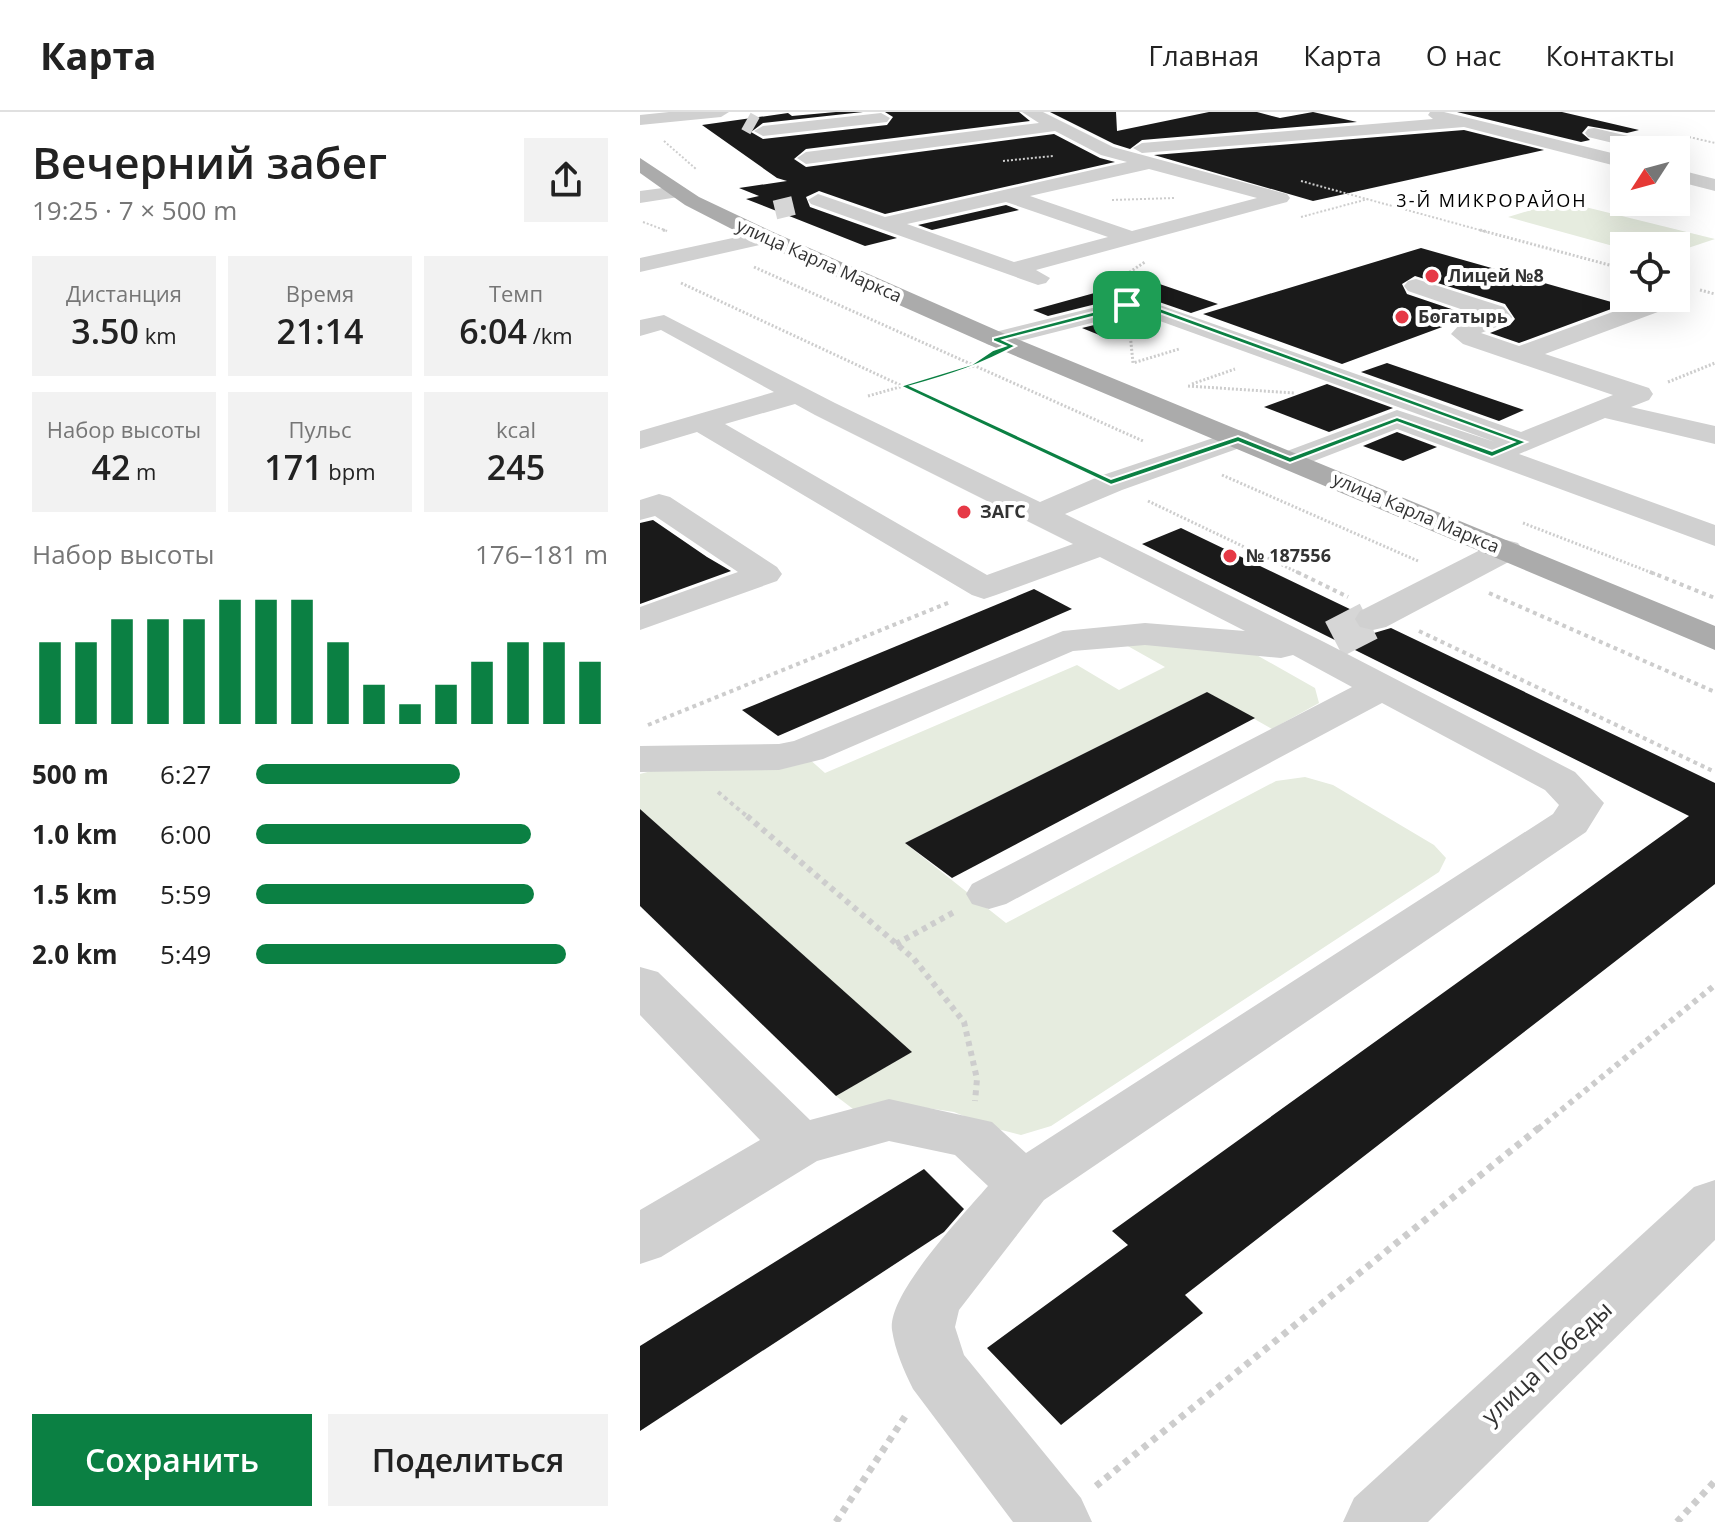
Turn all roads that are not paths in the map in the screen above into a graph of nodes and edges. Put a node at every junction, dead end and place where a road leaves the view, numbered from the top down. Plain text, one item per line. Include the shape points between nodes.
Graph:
1 (721, 112) tunnel mouth
2 (1030, 112) edge
3 (699, 113) edge
4 (1435, 114) edge
5 (895, 117) dead end
6 (1464, 117) edge
7 (640, 120) edge
8 (749, 122) edge
9 (1057, 126) junction
10 (1574, 128) dead end
11 (1610, 137) edge
12 (1107, 151) junction
13 (806, 158) junction
14 (1610, 158) edge
15 (1151, 162) junction
16 (640, 164) edge
17 (1690, 179) edge
18 (1715, 185) edge
19 (678, 192) junction
20 (1007, 195) junction
21 (640, 197) edge
22 (886, 223) junction
23 (763, 225) junction
24 (1132, 238) junction
25 (641, 265) edge
26 (1012, 269) junction
27 (1416, 286) dead end
28 (1116, 307) junction
29 (640, 310) edge
30 (1636, 312) edge
31 (652, 325) edge
32 (1004, 343) junction
33 (1519, 355) junction
34 (798, 394) junction
35 (1603, 409) junction
36 (700, 422) junction
37 (1715, 435) edge
38 (1238, 439) junction
39 (640, 440) edge
40 (1522, 442) junction
41 (1492, 454) junction
42 (1290, 460) junction
43 (640, 510) edge
44 (1039, 514) junction
45 (1715, 536) edge
46 (1102, 545) junction
47 (1506, 550) junction
48 (1378, 617) tunnel mouth
49 (640, 619) edge
50 (1715, 639) edge
51 (1322, 644) junction
52 (1382, 687) junction
53 (640, 759) edge
54 (989, 894) road end
55 (640, 984) edge
56 (799, 1144) junction
57 (1023, 1184) junction
58 (1715, 1203) edge
59 (640, 1240) edge
60 (1056, 1521) edge
61 (1379, 1522) edge

1 - 3 street
2 - 9 street
3 - 7 street
4 - 6 street
5 - 8 street
6 - 12 street
6 - 14 street
8 - 13 street
9 - 12 street
9 - 13 street
10 - 11 street
12 - 15 street
13 - 22 street via 821,192
15 - 20 street
15 - 24 street via 1280,198
16 - 19 main road, улица Карла Маркса
17 - 18 street
19 - 21 street
19 - 23 main road, улица Карла Маркса via 727,220
20 - 22 street
20 - 24 street
22 - 26 street
23 - 25 street
23 - 32 main road, улица Карла Маркса
24 - 26 street
26 - 28 street
27 - 33 street via 1495,312 1500,317 1464,334
28 - 32 street
28 - 40 street via 1152,308
29 - 31 street
30 - 33 street
31 - 34 street
32 - 38 main road, улица Карла Маркса
33 - 35 street via 1639,394
34 - 36 street
34 - 44 street
35 - 37 street
35 - 40 street
36 - 39 street
36 - 46 street via 984,588
38 - 42 main road, улица Карла Маркса
38 - 44 street
40 - 41 street
41 - 42 street via 1397,419
41 - 45 street
42 - 47 main road, улица Карла Маркса
43 - 49 street via 659,504 765,574
44 - 46 street
46 - 51 street
47 - 48 street
47 - 50 main road, улица Карла Маркса
51 - 52 street
51 - 53 street via 1101,633 1063,642 808,750 779,757
52 - 54 street
52 - 57 street via 1560,781 1582,803 1570,823
55 - 56 street
56 - 57 street via 889,1120 972,1137
56 - 59 street
57 - 60 street via 931,1300 923,1327 936,1369
58 - 61 street, улица Победы

